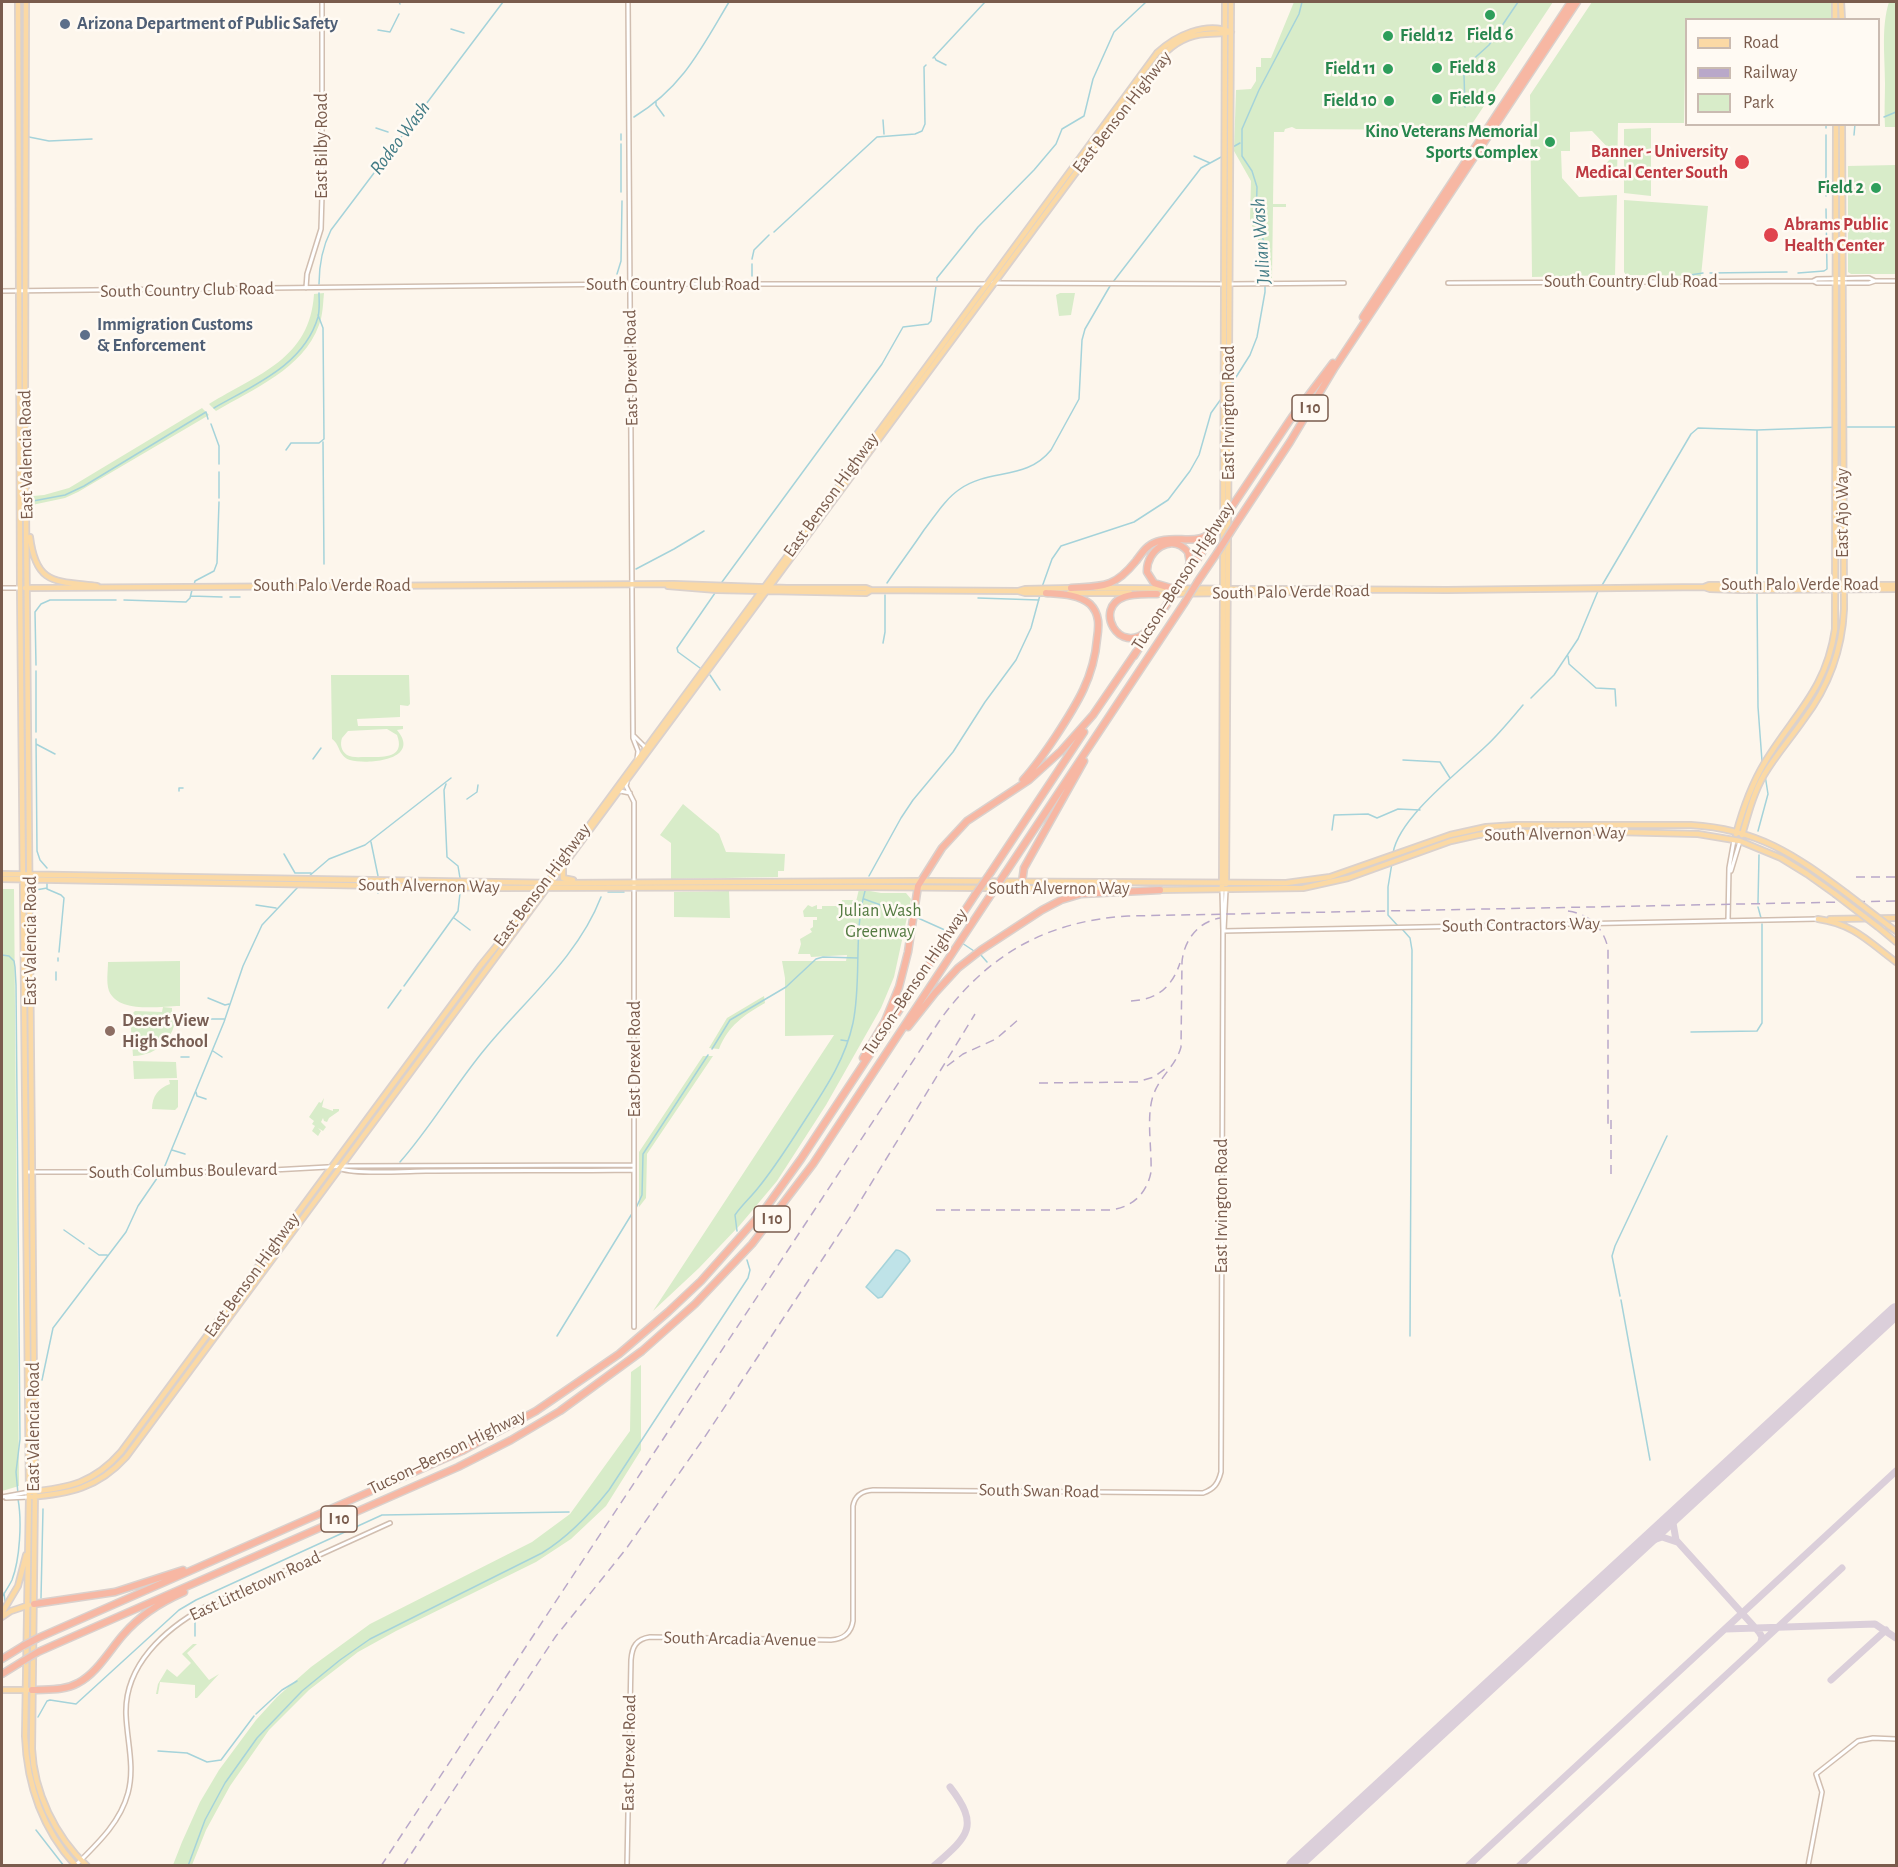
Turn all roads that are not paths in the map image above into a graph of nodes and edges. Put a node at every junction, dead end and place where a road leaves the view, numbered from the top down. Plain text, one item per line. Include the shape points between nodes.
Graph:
1 (18, 2) edge
2 (26, 2) edge
3 (322, 2) edge
4 (628, 2) edge
5 (1226, 2) edge
6 (1231, 2) edge
7 (1571, 2) edge
8 (1576, 2) edge
9 (1835, 2) edge
10 (1842, 2) edge
11 (1835, 18) edge
12 (1842, 18) edge
13 (1227, 32) junction
14 (19, 69) junction
15 (26, 70) junction
16 (1836, 126) edge
17 (1842, 126) edge
18 (1228, 149) junction
19 (19, 150) junction
20 (26, 150) junction
21 (18, 216) junction
22 (26, 216) junction
23 (1393, 275) junction
24 (1837, 281) junction
25 (1843, 281) junction
26 (1896, 281) edge
27 (991, 283) junction
28 (1344, 283) dead end
29 (1448, 283) dead end
30 (630, 284) junction
31 (1227, 284) junction
32 (306, 289) junction
33 (2, 291) edge
34 (18, 291) junction
35 (25, 291) junction
36 (1383, 292) junction
37 (1836, 349) junction
38 (1844, 349) junction
39 (19, 439) junction
40 (26, 439) junction
41 (27, 512) junction
42 (822, 512) junction
43 (1217, 528) junction
44 (781, 571) junction
45 (1183, 580) junction
46 (632, 585) junction
47 (662, 585) junction
48 (1896, 585) edge
49 (1836, 587) junction
50 (1844, 587) junction
51 (2, 588) edge
52 (20, 588) junction
53 (27, 588) junction
54 (790, 588) junction
55 (1071, 588) junction
56 (1172, 588) junction
57 (115, 589) junction
58 (765, 589) junction
59 (1336, 589) junction
60 (1384, 589) junction
61 (1896, 589) edge
62 (871, 590) junction
63 (742, 591) junction
64 (1046, 591) junction
65 (1226, 591) junction
66 (1310, 593) junction
67 (1157, 594) junction
68 (1165, 609) junction
69 (746, 610) junction
70 (1136, 652) junction
71 (1101, 728) junction
72 (633, 735) junction
73 (647, 750) junction
74 (637, 760) junction
75 (627, 781) junction
76 (620, 791) junction
77 (630, 793) junction
78 (1004, 796) junction
79 (589, 828) junction
80 (1739, 833) junction
81 (1737, 840) junction
82 (562, 868) junction
83 (2, 874) edge
84 (22, 876) junction
85 (30, 876) junction
86 (2, 879) edge
87 (921, 881) junction
88 (304, 882) junction
89 (1022, 882) junction
90 (608, 883) junction
91 (548, 885) junction
92 (635, 885) junction
93 (1224, 887) junction
94 (495, 888) junction
95 (917, 888) junction
96 (1160, 890) junction
97 (530, 903) junction
98 (1896, 918) edge
99 (1818, 919) junction
100 (1728, 921) junction
101 (1226, 922) junction
102 (1223, 931) junction
103 (1237, 931) junction
104 (1896, 931) edge
105 (1896, 941) edge
106 (1896, 962) edge
107 (26, 1061) junction
108 (878, 1065) junction
109 (32, 1106) junction
110 (797, 1164) junction
111 (634, 1167) junction
112 (330, 1168) junction
113 (339, 1168) junction
114 (29, 1172) junction
115 (634, 1327) dead end
116 (1219, 1482) joint
117 (32, 1494) junction
118 (2, 1497) edge
119 (390, 1523) dead end
120 (28, 1535) junction
121 (304, 1535) junction
122 (231, 1553) junction
123 (31, 1605) junction
124 (2, 1613) edge
125 (2, 1617) edge
126 (843, 1638) joint
127 (637, 1642) joint
128 (2, 1659) edge
129 (2, 1674) edge
130 (2, 1690) edge
131 (29, 1690) junction
132 (1896, 1739) edge
133 (81, 1860) junction
134 (76, 1866) edge
135 (87, 1866) edge
136 (627, 1866) edge
137 (1808, 1866) edge

1 - 14 main road, East Valencia Road
2 - 15 main road, East Valencia Road
3 - 32 street, East Bilby Road via 321,224
4 - 30 street, East Drexel Road
5 - 13 main road, East Irvington Road
6 - 13 main road, East Irvington Road
7 - 23 highway, Tucson–Benson Highway / I 10
8 - 23 highway, Tucson–Benson Highway / I 10
9 - 11 main road
10 - 12 main road
13 - 18 main road, East Irvington Road
13 - 27 main road, East Benson Highway via 1193,31 1157,53
14 - 15 main road
14 - 19 main road, East Valencia Road
15 - 20 main road, East Valencia Road
16 - 24 main road, East Ajo Way
17 - 25 main road, East Ajo Way
18 - 31 main road, East Irvington Road
18 - 31 main road, East Irvington Road
19 - 20 main road
19 - 21 main road, East Valencia Road
20 - 22 main road, East Valencia Road
21 - 22 main road
21 - 34 main road, East Valencia Road
22 - 35 main road, East Valencia Road
23 - 36 highway, Tucson–Benson Highway / I 10
24 - 25 street, South Country Club Road
24 - 29 street, South Country Club Road
24 - 37 main road, East Ajo Way
25 - 26 street, South Country Club Road
25 - 38 main road, East Ajo Way
27 - 30 street, South Country Club Road
27 - 31 street, South Country Club Road
27 - 42 main road, East Benson Highway
28 - 31 street, South Country Club Road
30 - 32 street, South Country Club Road
30 - 46 street, East Drexel Road
31 - 65 main road, East Irvington Road
31 - 65 main road, East Irvington Road
32 - 35 street, South Country Club Road
33 - 34 street, South Country Club Road
34 - 35 street, South Country Club Road
34 - 39 main road, East Valencia Road
35 - 40 main road, East Valencia Road
36 - 43 highway, Tucson–Benson Highway / I 10, bridge
36 - 71 highway, Tucson–Benson Highway / I 10, bridge via 1290,442
37 - 38 main road
37 - 49 main road, East Ajo Way
38 - 50 main road, East Ajo Way
39 - 40 main road
39 - 52 main road, East Valencia Road
40 - 41 main road, East Valencia Road
41 - 53 main road, East Valencia Road
41 - 57 main road via 33,558 45,575 59,581
42 - 44 main road, East Benson Highway
42 - 58 main road, East Benson Highway
43 - 45 highway, Tucson–Benson Highway / I 10
43 - 55 highway via 1201,539 1153,543 1113,583
44 - 54 main road via 779,582
44 - 58 main road, East Benson Highway
45 - 56 highway via 1190,563 1187,550 1174,543 1159,547 1149,559 1147,572 1155,584
45 - 68 highway, Tucson–Benson Highway / I 10, bridge
46 - 47 main road, South Palo Verde Road
46 - 57 main road, South Palo Verde Road
46 - 72 street, East Drexel Road
47 - 58 main road, South Palo Verde Road
47 - 63 main road, South Palo Verde Road
48 - 50 main road, South Palo Verde Road
49 - 50 main road, South Palo Verde Road
49 - 60 main road, South Palo Verde Road
49 - 80 main road, East Ajo Way via 1835,629 1824,673 1760,769 1745,801
50 - 61 main road, South Palo Verde Road
50 - 80 main road, East Ajo Way via 1842,635 1828,680 1763,777
51 - 52 street, South Palo Verde Road
52 - 53 main road, South Palo Verde Road
52 - 84 main road, East Valencia Road
53 - 57 main road, South Palo Verde Road
53 - 85 main road, East Valencia Road
54 - 58 main road, South Palo Verde Road
54 - 62 main road, South Palo Verde Road
55 - 56 main road, South Palo Verde Road
55 - 64 main road, South Palo Verde Road
56 - 65 main road, South Palo Verde Road
58 - 62 main road, South Palo Verde Road via 866,593
58 - 63 main road, South Palo Verde Road
58 - 69 main road, East Benson Highway
58 - 73 main road, East Benson Highway
59 - 60 main road, South Palo Verde Road
59 - 65 main road, South Palo Verde Road
59 - 66 main road
60 - 66 main road, South Palo Verde Road
62 - 64 main road, South Palo Verde Road
63 - 69 main road via 751,598
64 - 67 main road, South Palo Verde Road
64 - 78 highway via 1076,597 1092,607 1098,625 1095,661 1083,693 1046,752
65 - 66 main road, South Palo Verde Road
65 - 67 main road, South Palo Verde Road
65 - 93 main road, East Irvington Road
67 - 68 highway via 1129,595 1118,600 1110,611 1112,625 1122,636 1138,637
68 - 70 highway, Tucson–Benson Highway / I 10
69 - 73 main road, East Benson Highway
70 - 78 highway via 1075,737 1041,770
70 - 110 highway, Tucson–Benson Highway / I 10, bridge
71 - 89 highway via 1024,868
71 - 108 highway, Tucson–Benson Highway / I 10, bridge
72 - 73 street
72 - 74 street, East Drexel Road
73 - 74 main road, East Benson Highway
73 - 75 main road, East Benson Highway
74 - 79 main road, East Benson Highway
75 - 76 main road, East Benson Highway
75 - 77 street, East Drexel Road
76 - 77 street
76 - 79 main road, East Benson Highway
77 - 92 street, East Drexel Road via 634,802
78 - 87 highway via 960,827
79 - 82 main road, East Benson Highway
79 - 91 main road, East Benson Highway
80 - 81 main road, East Ajo Way
80 - 93 main road, South Alvernon Way via 1691,825 1504,826 1459,832 1315,880
80 - 104 main road, South Alvernon Way, bridge via 1789,852
81 - 93 main road, South Alvernon Way via 1687,833 1499,832 1451,841 1319,886 1285,890
81 - 100 street, East Ajo Way via 1730,872
81 - 105 main road, South Alvernon Way, bridge via 1789,862
82 - 90 main road via 566,880
82 - 91 main road, East Benson Highway
83 - 84 main road, South Alvernon Way
84 - 85 main road, South Alvernon Way
84 - 86 main road, South Alvernon Way
84 - 107 main road, East Valencia Road
85 - 88 main road, South Alvernon Way
85 - 88 main road, South Alvernon Way via 297,885
85 - 109 main road, East Valencia Road
87 - 89 main road, South Alvernon Way
87 - 92 main road, South Alvernon Way
87 - 95 highway
88 - 91 main road, South Alvernon Way via 311,879
88 - 94 main road, South Alvernon Way
89 - 93 main road, South Alvernon Way
90 - 91 main road, South Alvernon Way
90 - 92 main road, South Alvernon Way
91 - 92 main road, South Alvernon Way
91 - 94 main road, South Alvernon Way
91 - 97 main road, East Benson Highway
91 - 113 main road, East Benson Highway
92 - 95 main road, South Alvernon Way
92 - 111 street, East Drexel Road
93 - 96 main road, South Alvernon Way
93 - 101 street, East Irvington Road
93 - 102 street, East Irvington Road
94 - 97 main road via 529,891
95 - 96 main road, South Alvernon Way
95 - 110 highway via 907,957 892,1006
96 - 108 highway via 1081,894 1042,910 954,972
97 - 112 main road, East Benson Highway
98 - 99 main road
99 - 100 street, South Contractors Way
99 - 106 main road via 1850,928
100 - 103 street, South Contractors Way
101 - 102 street, East Irvington Road
101 - 103 street
102 - 103 street, South Contractors Way
102 - 116 street, East Irvington Road
107 - 109 main road via 28,1102
107 - 114 main road, East Valencia Road
108 - 121 highway, Tucson–Benson Highway / I 10 via 813,1164 762,1232 704,1296 642,1352 560,1411 499,1446
109 - 114 main road, East Valencia Road
110 - 122 highway, Tucson–Benson Highway / I 10 via 732,1247 682,1300 567,1391 496,1434 443,1460
111 - 113 street, South Columbus Boulevard
111 - 115 street, East Drexel Road
112 - 113 street, South Columbus Boulevard
112 - 114 street, South Columbus Boulevard
112 - 117 main road, East Benson Highway via 116,1459 86,1481
113 - 117 main road, East Benson Highway via 121,1463 86,1487
114 - 117 main road, East Valencia Road
116 - 126 street, South Swan Road via 1203,1493 862,1492 853,1506 853,1622
117 - 118 street
117 - 120 main road, East Valencia Road
117 - 123 main road, East Valencia Road
119 - 133 street, East Littletown Road via 205,1607 179,1622 156,1645 139,1664 126,1702 131,1772 126,1799 114,1825
120 - 123 main road, East Valencia Road
120 - 124 main road via 22,1576
121 - 129 highway, Tucson–Benson Highway / I 10, bridge via 38,1652
121 - 131 highway via 152,1609 78,1683 60,1689
122 - 123 highway via 121,1591
122 - 128 highway, Tucson–Benson Highway / I 10, bridge via 38,1638
123 - 125 main road
123 - 131 main road, East Valencia Road
126 - 127 street, South Arcadia Avenue via 650,1637
127 - 136 street, East Drexel Road via 631,1660
130 - 131 main road
131 - 133 main road, East Valencia Road via 37,1783 56,1827
131 - 134 main road, East Valencia Road via 26,1750 33,1793 52,1835
132 - 137 street via 1858,1741 1816,1774 1822,1792
133 - 134 street, East Littletown Road
133 - 135 main road, East Valencia Road

